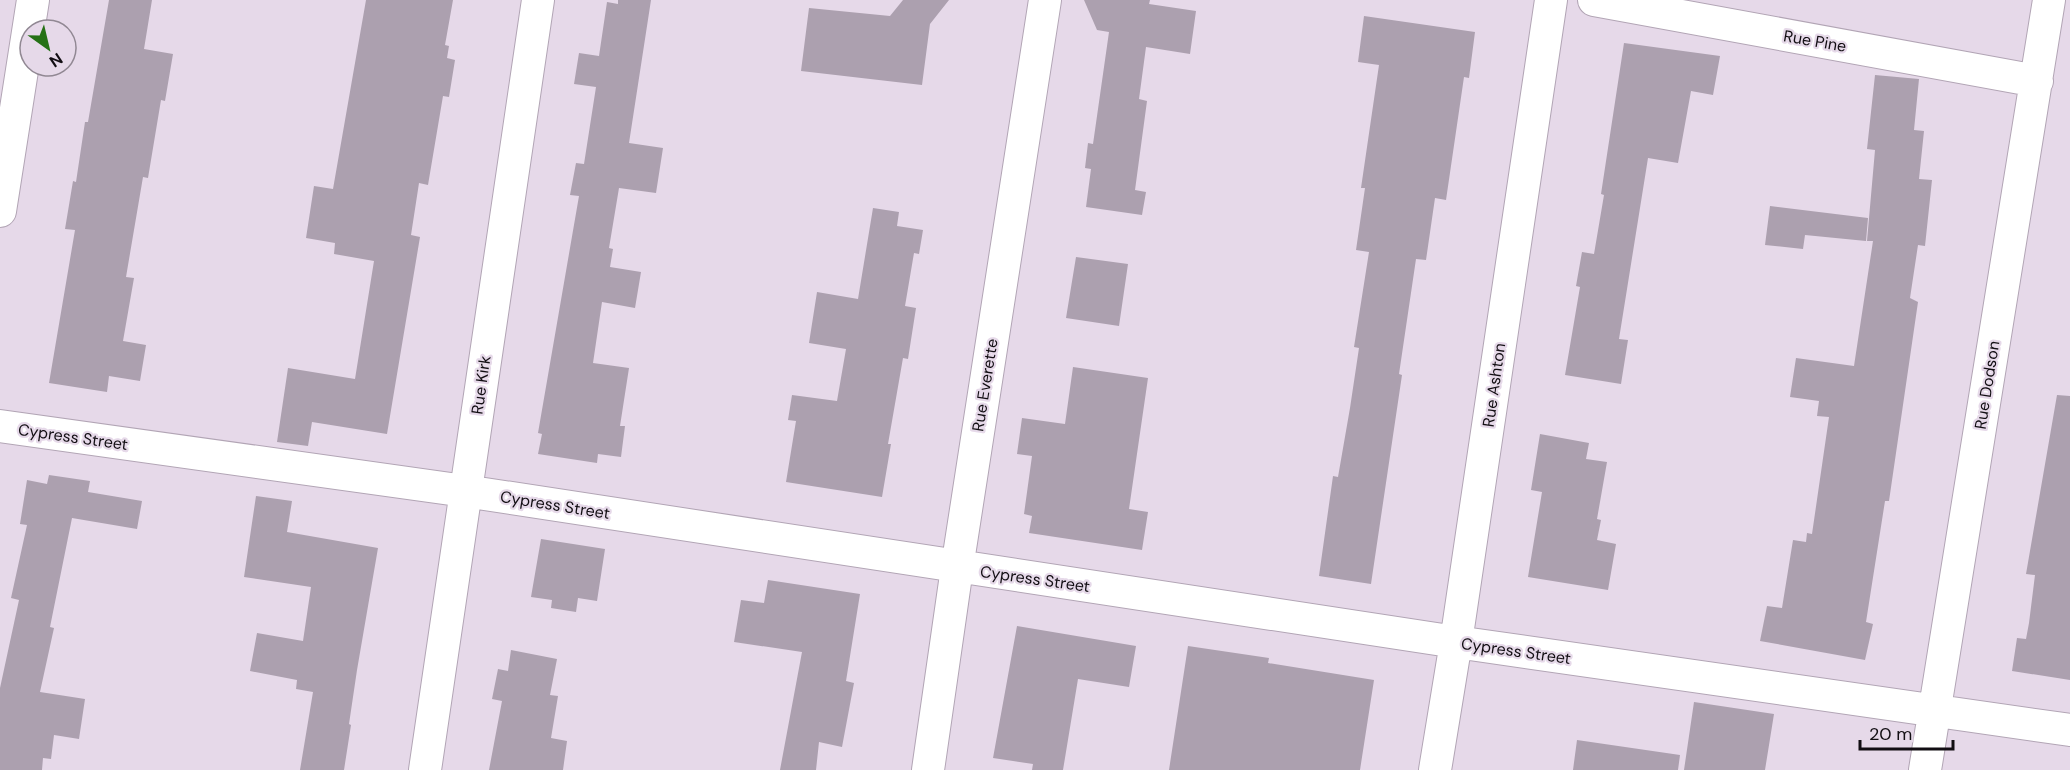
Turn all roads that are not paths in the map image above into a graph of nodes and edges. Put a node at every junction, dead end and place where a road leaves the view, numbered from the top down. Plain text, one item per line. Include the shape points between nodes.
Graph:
1 (33, 0) edge
2 (538, 0) edge
3 (1045, 0) edge
4 (1551, 0) edge
5 (1594, 0) edge
6 (2049, 0) edge
7 (2037, 81) junction
8 (0, 211) edge
9 (0, 426) edge
10 (465, 492) junction
11 (957, 568) junction
12 (1456, 642) junction
13 (1933, 711) junction
14 (2070, 730) edge
15 (425, 770) edge
16 (928, 770) edge
17 (1436, 770) edge
18 (1925, 770) edge

1 - 8 street
2 - 10 street, Rue Kirk
3 - 11 street, Rue Everette
4 - 12 street, Rue Ashton
5 - 7 street, Rue Pine
6 - 7 street, Rue Dodson
7 - 13 street, Rue Dodson
9 - 10 street, Cypress Street
10 - 11 street, Cypress Street
10 - 15 street, Rue Kirk
11 - 12 street, Cypress Street
11 - 16 street, Rue Everette
12 - 13 street, Cypress Street
12 - 17 street, Rue Ashton
13 - 14 street, Cypress Street
13 - 18 street, Rue Dodson

